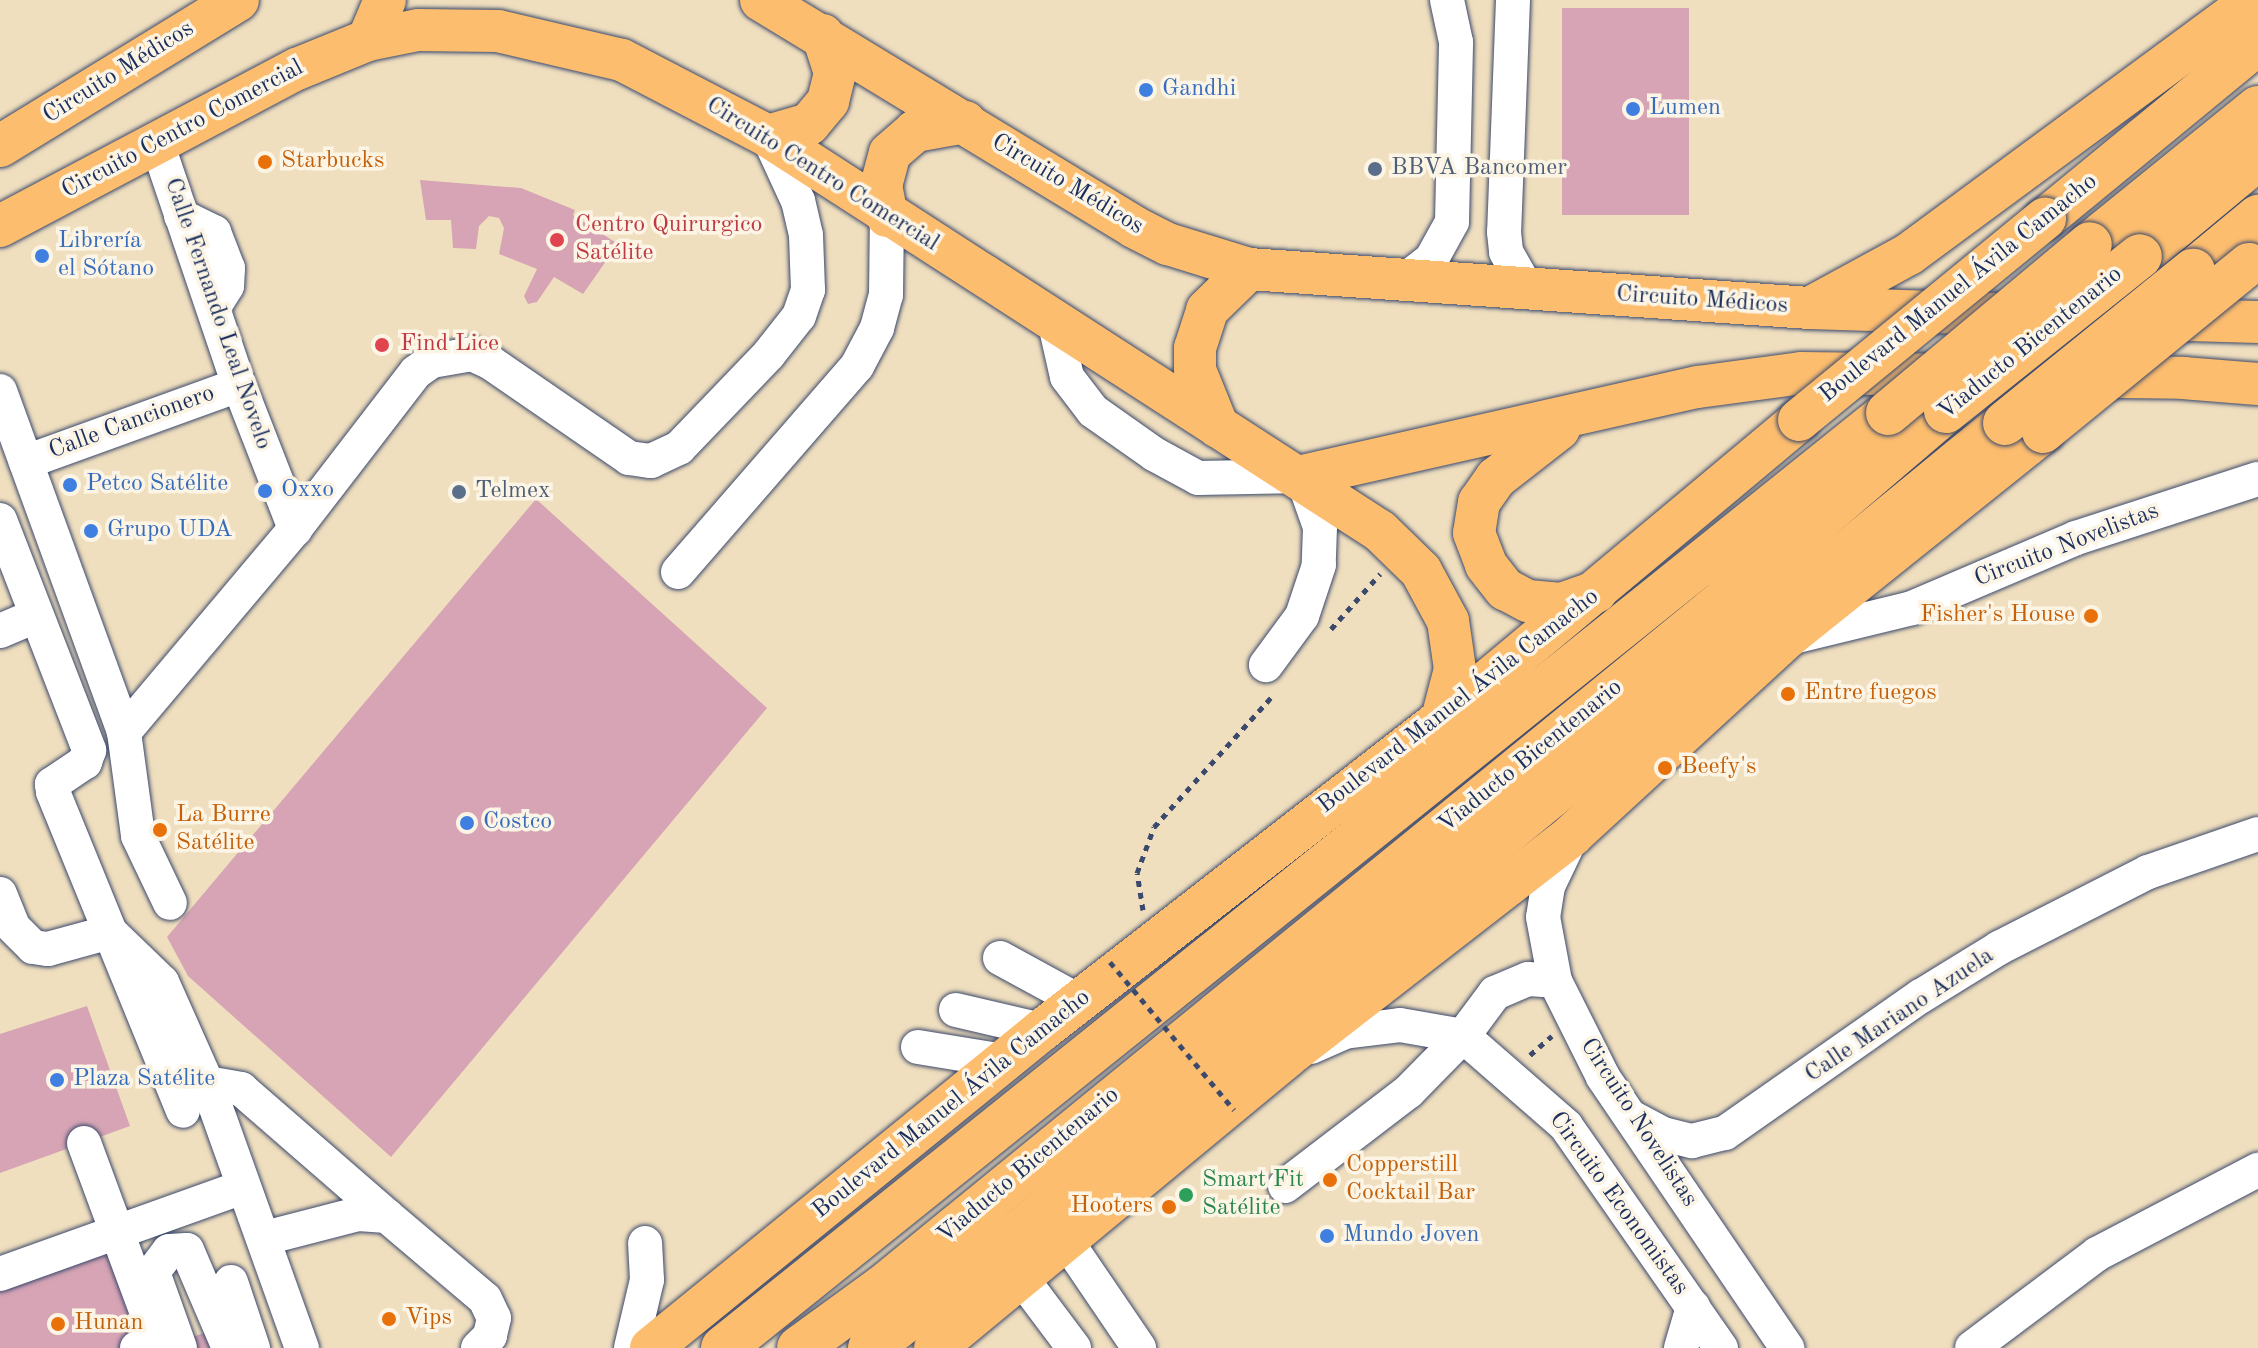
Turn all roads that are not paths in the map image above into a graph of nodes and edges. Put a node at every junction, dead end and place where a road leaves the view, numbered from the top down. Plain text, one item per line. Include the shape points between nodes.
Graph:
1 (238, 0) edge
2 (385, 0) edge
3 (761, 0) edge
4 (1447, 0) edge
5 (1513, 0) edge
6 (2253, 0) edge
7 (823, 35) junction
8 (368, 40) junction
9 (2258, 44) edge
10 (2258, 108) edge
11 (965, 122) junction
12 (768, 136) junction
13 (157, 143) junction
14 (0, 146) edge
15 (2258, 158) edge
16 (887, 216) junction
17 (2258, 217) edge
18 (0, 226) edge
19 (2253, 260) edge
20 (1249, 269) junction
21 (1405, 280) junction
22 (1527, 289) junction
23 (1809, 308) junction
24 (2258, 322) edge
25 (1055, 324) junction
26 (2258, 384) edge
27 (239, 385) junction
28 (0, 391) edge
29 (1573, 419) junction
30 (1218, 427) junction
31 (2024, 428) junction
32 (26, 462) junction
33 (1302, 476) junction
34 (2258, 479) edge
35 (0, 520) edge
36 (295, 529) junction
37 (678, 572) dead end
38 (1601, 590) junction
39 (36, 616) junction
40 (0, 631) edge
41 (1785, 639) junction
42 (1276, 673) road end
43 (1442, 719) junction
44 (124, 732) junction
45 (2258, 834) edge
46 (1572, 835) junction
47 (0, 894) edge
48 (170, 903) dead end
49 (110, 932) junction
50 (1000, 958) dead end
51 (1555, 981) junction
52 (1079, 1001) junction
53 (956, 1010) dead end
54 (1042, 1030) junction
55 (1463, 1036) junction
56 (918, 1047) dead end
57 (1285, 1058) junction
58 (1004, 1061) junction
59 (207, 1083) junction
60 (183, 1111) dead end
61 (1633, 1118) junction
62 (84, 1143) dead end
63 (2258, 1170) edge
64 (1285, 1186) dead end
65 (243, 1187) junction
66 (387, 1216) junction
67 (117, 1232) junction
68 (265, 1238) junction
69 (1065, 1239) junction
70 (645, 1243) dead end
71 (0, 1274) edge
72 (1020, 1276) junction
73 (231, 1282) dead end
74 (1693, 1307) junction
75 (162, 1344) edge
76 (229, 1348) edge
77 (253, 1348) edge
78 (302, 1348) edge
79 (478, 1348) edge
80 (631, 1348) edge
81 (651, 1348) edge
82 (723, 1348) edge
83 (799, 1348) edge
84 (870, 1348) edge
85 (935, 1348) edge
86 (1074, 1348) edge
87 (1139, 1348) edge
88 (1681, 1348) edge
89 (1721, 1348) edge
90 (1787, 1348) edge
91 (1972, 1348) edge

1 - 14 main road, Circuito Médicos
2 - 8 main road
3 - 7 main road, Circuito Médicos
4 - 21 street via 1456,42 1452,222 1431,260
5 - 22 street via 1504,232 1506,252
6 - 23 main road via 1909,254
7 - 11 main road, Circuito Médicos
7 - 12 main road via 835,73 828,101 809,124
8 - 12 main road, Circuito Centro Comercial via 455,29 558,41 622,60
8 - 13 main road, Circuito Centro Comercial via 297,69
9 - 38 main road, Boulevard Manuel Ávila Camacho, bridge via 1799,420
10 - 82 highway, Boulevard Manuel Ávila Camacho, bridge via 1888,413
11 - 16 main road via 915,131 890,153 881,186
11 - 20 main road, Circuito Médicos via 1146,233
12 - 16 main road, Circuito Centro Comercial
12 - 36 street via 798,201 810,266 808,290 799,316 769,354 679,448 651,461 629,458 491,363 472,354 452,355 416,372
13 - 18 main road, Circuito Centro Comercial
13 - 27 street, Calle Fernando Leal Novelo
15 - 83 highway, Viaducto Bicentenario, bridge via 883,1287
16 - 25 main road, Circuito Centro Comercial
16 - 37 street via 886,295 877,328 857,366
17 - 31 highway, bridge
19 - 31 main road, bridge
20 - 21 main road, Circuito Médicos
20 - 30 main road via 1207,310 1195,348 1195,370
21 - 22 main road, Circuito Médicos
22 - 23 main road, Circuito Médicos
23 - 24 main road, Circuito Médicos
25 - 30 main road, Circuito Centro Comercial
25 - 33 street via 1067,377 1084,400 1154,454 1198,478
26 - 29 main road via 2183,378 1801,373 1698,387
27 - 32 street, Calle Cancionero
27 - 36 street, Calle Fernando Leal Novelo
28 - 32 street
29 - 33 main road
29 - 38 main road via 1519,455 1496,478 1479,502 1474,533 1486,565 1505,589 1528,601 1561,604
30 - 33 main road, Circuito Centro Comercial
31 - 41 main road
31 - 84 highway
32 - 44 street
33 - 42 street via 1320,527 1319,565
33 - 43 main road, Circuito Centro Comercial via 1401,549 1436,593 1452,636 1453,686
34 - 41 street, Circuito Novelistas via 2076,538 1912,608
35 - 39 street
36 - 44 street
38 - 43 main road, Boulevard Manuel Ávila Camacho
39 - 40 street
39 - 49 street via 89,750 85,762 52,784 53,792
41 - 46 main road
43 - 52 main road, Boulevard Manuel Ávila Camacho
44 - 48 street via 138,836
45 - 61 street, Calle Mariano Azuela via 2148,872 1999,948 1725,1133 1692,1141 1663,1134
46 - 51 street, Circuito Novelistas via 1548,886 1543,917
46 - 57 main road
47 - 49 street via 13,927 33,947 48,949
49 - 59 street via 162,982
49 - 60 street
50 - 52 street
51 - 55 street via 1528,979 1495,993
51 - 61 street, Circuito Novelistas via 1571,1019
52 - 54 main road, Boulevard Manuel Ávila Camacho
53 - 54 street
54 - 58 main road, Boulevard Manuel Ávila Camacho
55 - 57 street via 1400,1025 1344,1032
55 - 64 street via 1374,1121
55 - 74 street, Circuito Economistas via 1566,1126
56 - 58 street
57 - 69 main road
58 - 81 main road, Boulevard Manuel Ávila Camacho
59 - 65 street
59 - 66 street via 241,1089
61 - 90 street, Circuito Novelistas
62 - 67 street
63 - 91 street via 2097,1254
65 - 67 street
65 - 68 street
66 - 68 street via 358,1214
66 - 79 street via 485,1299 494,1318 490,1336
67 - 71 street
67 - 75 street
68 - 78 street
69 - 72 main road
69 - 87 street
70 - 80 street via 647,1280
72 - 85 main road
72 - 86 street
73 - 77 street
74 - 88 street
74 - 89 street, Circuito Economistas
75 - 76 street via 153,1272 169,1251 187,1250

